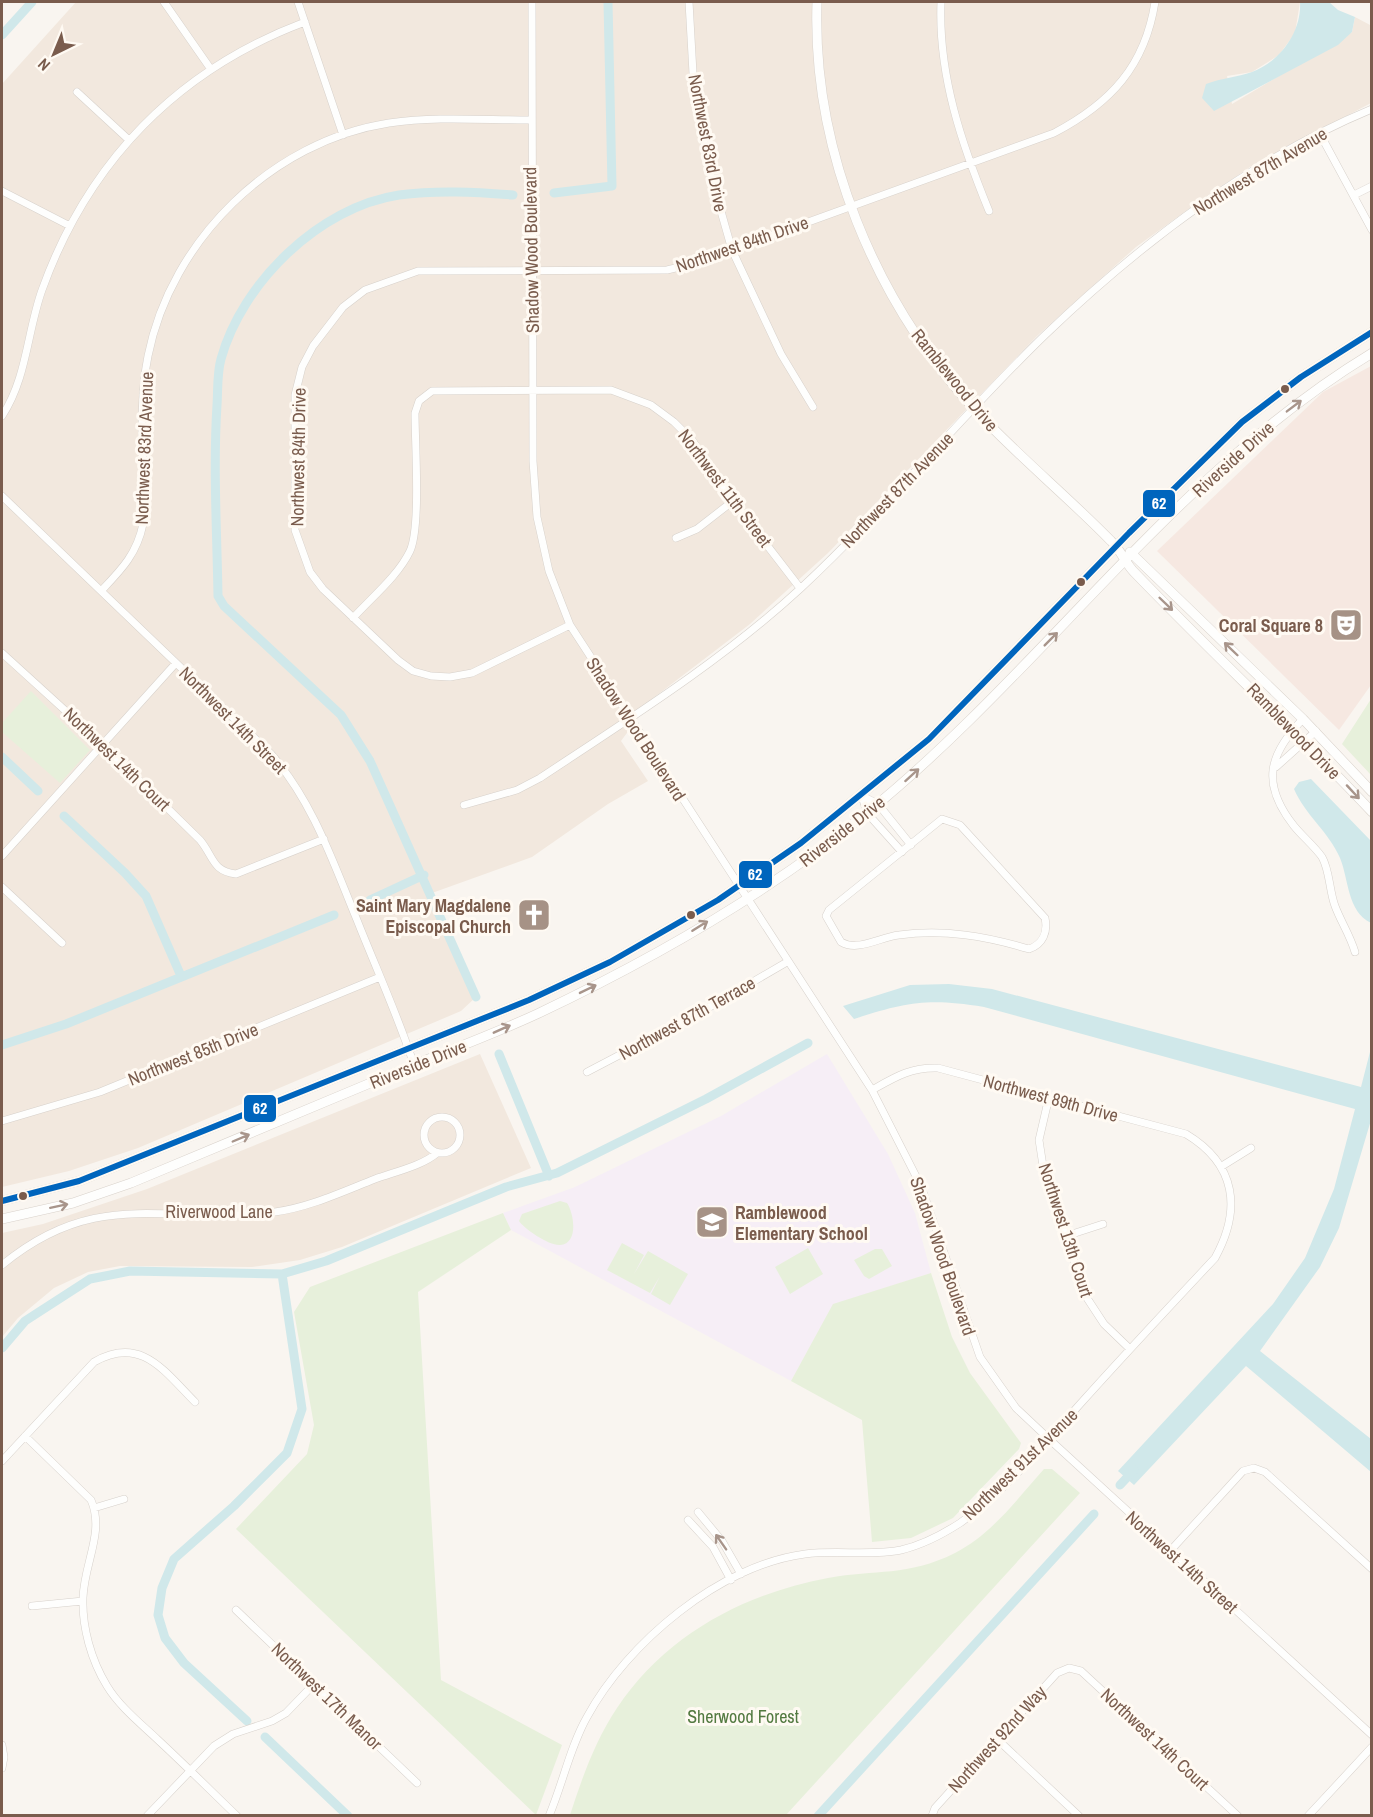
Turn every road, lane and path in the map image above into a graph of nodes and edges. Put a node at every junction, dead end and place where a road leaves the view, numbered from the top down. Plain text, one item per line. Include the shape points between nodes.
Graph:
1 (164, 2) edge
2 (298, 2) edge
3 (532, 2) edge
4 (689, 2) edge
5 (817, 2) edge
6 (941, 2) edge
7 (1155, 2) edge
8 (305, 22) junction
9 (210, 68) junction
10 (77, 92) dead end
11 (1371, 108) edge
12 (530, 120) junction
13 (1320, 134) junction
14 (343, 135) junction
15 (129, 140) junction
16 (970, 164) junction
17 (1371, 186) edge
18 (2, 191) edge
19 (1354, 195) junction
20 (851, 206) junction
21 (989, 211) dead end
22 (70, 226) junction
23 (1371, 230) edge
24 (732, 250) junction
25 (532, 270) junction
26 (1371, 332) edge
27 (1371, 353) edge
28 (532, 390) junction
29 (813, 407) dead end
30 (975, 409) junction
31 (2, 416) edge
32 (2, 496) edge
33 (733, 501) junction
34 (676, 538) dead end
35 (1116, 546) junction
36 (1133, 554) junction
37 (1125, 562) junction
38 (800, 588) junction
39 (101, 591) junction
40 (353, 618) junction
41 (570, 625) junction
42 (2, 654) edge
43 (176, 663) junction
44 (630, 718) junction
45 (1303, 719) junction
46 (1293, 729) junction
47 (1316, 731) junction
48 (1305, 741) junction
49 (102, 744) junction
50 (1276, 767) junction
51 (1371, 792) edge
52 (862, 795) junction
53 (878, 804) junction
54 (464, 805) dead end
55 (1371, 812) edge
56 (867, 813) junction
57 (324, 839) junction
58 (911, 845) junction
59 (902, 852) junction
60 (2, 856) edge
61 (738, 886) junction
62 (2, 887) edge
63 (746, 898) junction
64 (62, 943) dead end
65 (1355, 952) dead end
66 (787, 962) junction
67 (380, 977) junction
68 (409, 1048) junction
69 (414, 1065) junction
70 (586, 1072) dead end
71 (872, 1090) junction
72 (1049, 1097) junction
73 (2, 1121) edge
74 (1251, 1148) dead end
75 (437, 1152) junction
76 (1222, 1166) junction
77 (2, 1201) edge
78 (2, 1219) edge
79 (1103, 1224) dead end
80 (1066, 1236) junction
81 (2, 1262) edge
82 (1130, 1349) junction
83 (997, 1385) joint
84 (195, 1402) dead end
85 (25, 1436) junction
86 (1049, 1439) junction
87 (2, 1461) edge
88 (124, 1499) dead end
89 (94, 1508) junction
90 (698, 1512) dead end
91 (688, 1520) dead end
92 (1171, 1550) junction
93 (1371, 1569) edge
94 (741, 1574) junction
95 (731, 1580) junction
96 (83, 1601) junction
97 (32, 1606) dead end
98 (236, 1610) dead end
99 (1069, 1668) joint
100 (314, 1684) junction
101 (1371, 1735) edge
102 (998, 1740) junction
103 (2, 1745) edge
104 (1371, 1747) edge
105 (2, 1768) edge
106 (190, 1771) junction
107 (417, 1783) dead end
108 (147, 1815) edge
109 (237, 1815) edge
110 (549, 1815) edge
111 (932, 1815) edge
112 (1079, 1815) edge
113 (1238, 1815) edge
114 (1308, 1815) edge

1 - 9 street
2 - 8 street
3 - 12 street, Shadow Wood Boulevard
4 - 24 street, Northwest 83rd Drive via 694,91 711,176
5 - 20 street, Ramblewood Drive via 820,73 830,137
6 - 16 street via 948,85
7 - 16 street, Northwest 84th Drive via 1144,47 1117,87 1099,105 1054,133
8 - 9 street via 268,36
8 - 14 street
9 - 15 street
10 - 15 street
11 - 13 street, Northwest 87th Avenue
12 - 14 street, Northwest 83rd Avenue via 435,118
12 - 25 street, Shadow Wood Boulevard
13 - 19 street
13 - 30 street, Northwest 87th Avenue via 1218,194 1147,245 1044,337
14 - 39 street, Northwest 83rd Avenue via 304,152 237,198 211,226 173,284 148,355 143,396 140,543 132,558
15 - 22 street
16 - 20 street, Northwest 84th Drive
16 - 21 street
17 - 19 street
18 - 22 street
19 - 23 street
20 - 24 street, Northwest 84th Drive
20 - 30 street, Ramblewood Drive via 887,287 909,324
22 - 31 street via 41,292 19,382
24 - 25 street, Northwest 84th Drive via 667,270
24 - 29 street, Northwest 83rd Drive via 771,335
25 - 28 street, Shadow Wood Boulevard
25 - 40 street, Northwest 84th Drive via 418,271 365,290 343,307 302,367 296,395 295,530 310,572
26 - 35 street, Riverside Drive via 1257,410
36 -> 27 street, Riverside Drive via 1264,429
28 - 33 street, Northwest 11th Street via 611,390 651,405 692,440
28 - 40 street, Northwest 11th Street via 432,391 419,400 415,413 416,530 411,549 401,566
28 - 41 street, Shadow Wood Boulevard via 537,517 549,571
30 - 35 street, Ramblewood Drive
30 - 38 street, Northwest 87th Avenue
32 - 39 street, Northwest 14th Street
33 - 34 street via 697,529
33 - 38 street, Northwest 11th Street
35 - 36 street, Ramblewood Drive
35 - 37 street, Ramblewood Drive
35 - 52 street, Riverside Drive via 929,739
36 - 37 street, Riverside Drive
45 -> 36 street, Ramblewood Drive
37 -> 46 street, Ramblewood Drive
53 -> 37 street, Riverside Drive via 968,724
38 - 44 street, Northwest 87th Avenue via 700,671
39 - 43 street, Northwest 14th Street
40 - 41 street, Northwest 84th Drive via 413,671 450,677 472,673
41 - 44 street, Shadow Wood Boulevard
42 - 49 street, Northwest 14th Court
43 - 49 street
43 - 57 street, Northwest 14th Street via 290,776
44 - 54 street, Northwest 87th Avenue via 540,778 517,790
44 - 61 street, Shadow Wood Boulevard
45 - 46 street
45 - 47 street, Ramblewood Drive
46 - 48 street, Ramblewood Drive
46 - 50 street via 1274,757
47 - 48 street
47 - 51 street, Ramblewood Drive
48 - 50 street
48 -> 55 street, Ramblewood Drive
49 - 57 street, Northwest 14th Court via 200,840 216,867 224,872 236,874
49 - 60 street
50 - 65 street via 1273,784 1278,798 1287,816 1325,864 1335,907
52 - 53 street
52 - 56 street
52 - 61 street, Riverside Drive
53 - 56 street, Riverside Drive
53 - 58 street
56 - 59 street
56 - 63 street, Riverside Drive via 797,867
57 - 67 street, Northwest 14th Street
58 - 59 street
58 - 59 street via 942,819 960,825 1045,918 1042,940 1029,949 949,932 892,936 856,947 841,942 826,916 829,910
61 - 63 street, Shadow Wood Boulevard
61 - 68 street, Riverside Drive via 601,966
62 - 64 street
63 - 66 street, Shadow Wood Boulevard
69 -> 63 street, Riverside Drive via 488,1036 605,980
66 - 70 street, Northwest 87th Terrace
66 - 71 street, Shadow Wood Boulevard
67 - 68 street, Northwest 14th Street
67 - 73 street, Northwest 85th Drive via 100,1092
68 - 69 street, Northwest 14th Street
68 - 77 street, Riverside Drive via 79,1181
78 -> 69 street, Riverside Drive via 73,1203 130,1183
71 - 72 street, Northwest 89th Drive via 919,1067 939,1068
71 - 83 street, Shadow Wood Boulevard via 921,1186 968,1330
72 - 76 street, Northwest 89th Drive via 1186,1134 1200,1142
72 - 80 street, Northwest 13th Court via 1039,1140 1043,1166
74 - 76 street
75 - 75 street, Riverwood Lane via 449,1151 458,1143 457,1126 448,1118 436,1118 424,1130 428,1146
75 - 81 street, Riverwood Lane via 295,1208 251,1214 158,1212 97,1217 41,1237
76 - 82 street, Northwest 91st Avenue via 1232,1206 1224,1242 1215,1258
79 - 80 street
80 - 82 street, Northwest 13th Court via 1085,1295 1104,1324
82 - 86 street, Northwest 91st Avenue
83 - 86 street, Northwest 14th Street
84 - 85 street via 153,1360 139,1353 108,1353 94,1362
85 - 87 street
85 - 89 street via 91,1500
86 - 92 street, Northwest 14th Street
86 - 94 street, Northwest 91st Avenue via 961,1522 935,1537 901,1550 802,1554
88 - 89 street
89 - 96 street via 97,1536 84,1575
94 -> 90 street via 722,1541
91 - 95 street via 712,1547
92 - 93 street via 1244,1471 1254,1468 1265,1472
92 - 101 street, Northwest 14th Street
94 - 95 street, Northwest 91st Avenue
95 - 110 street, Northwest 91st Avenue via 651,1633 606,1685 586,1718
96 - 97 street
96 - 106 street via 86,1633 107,1686 124,1708
98 - 100 street, Northwest 17th Manor
99 - 102 street, Northwest 92nd Way via 1057,1673
99 - 113 street, Northwest 14th Court via 1081,1671
100 - 106 street via 286,1713 213,1746
100 - 107 street, Northwest 17th Manor
102 - 111 street, Northwest 92nd Way
102 - 112 street
103 - 105 street
104 - 114 street
106 - 108 street
106 - 109 street

